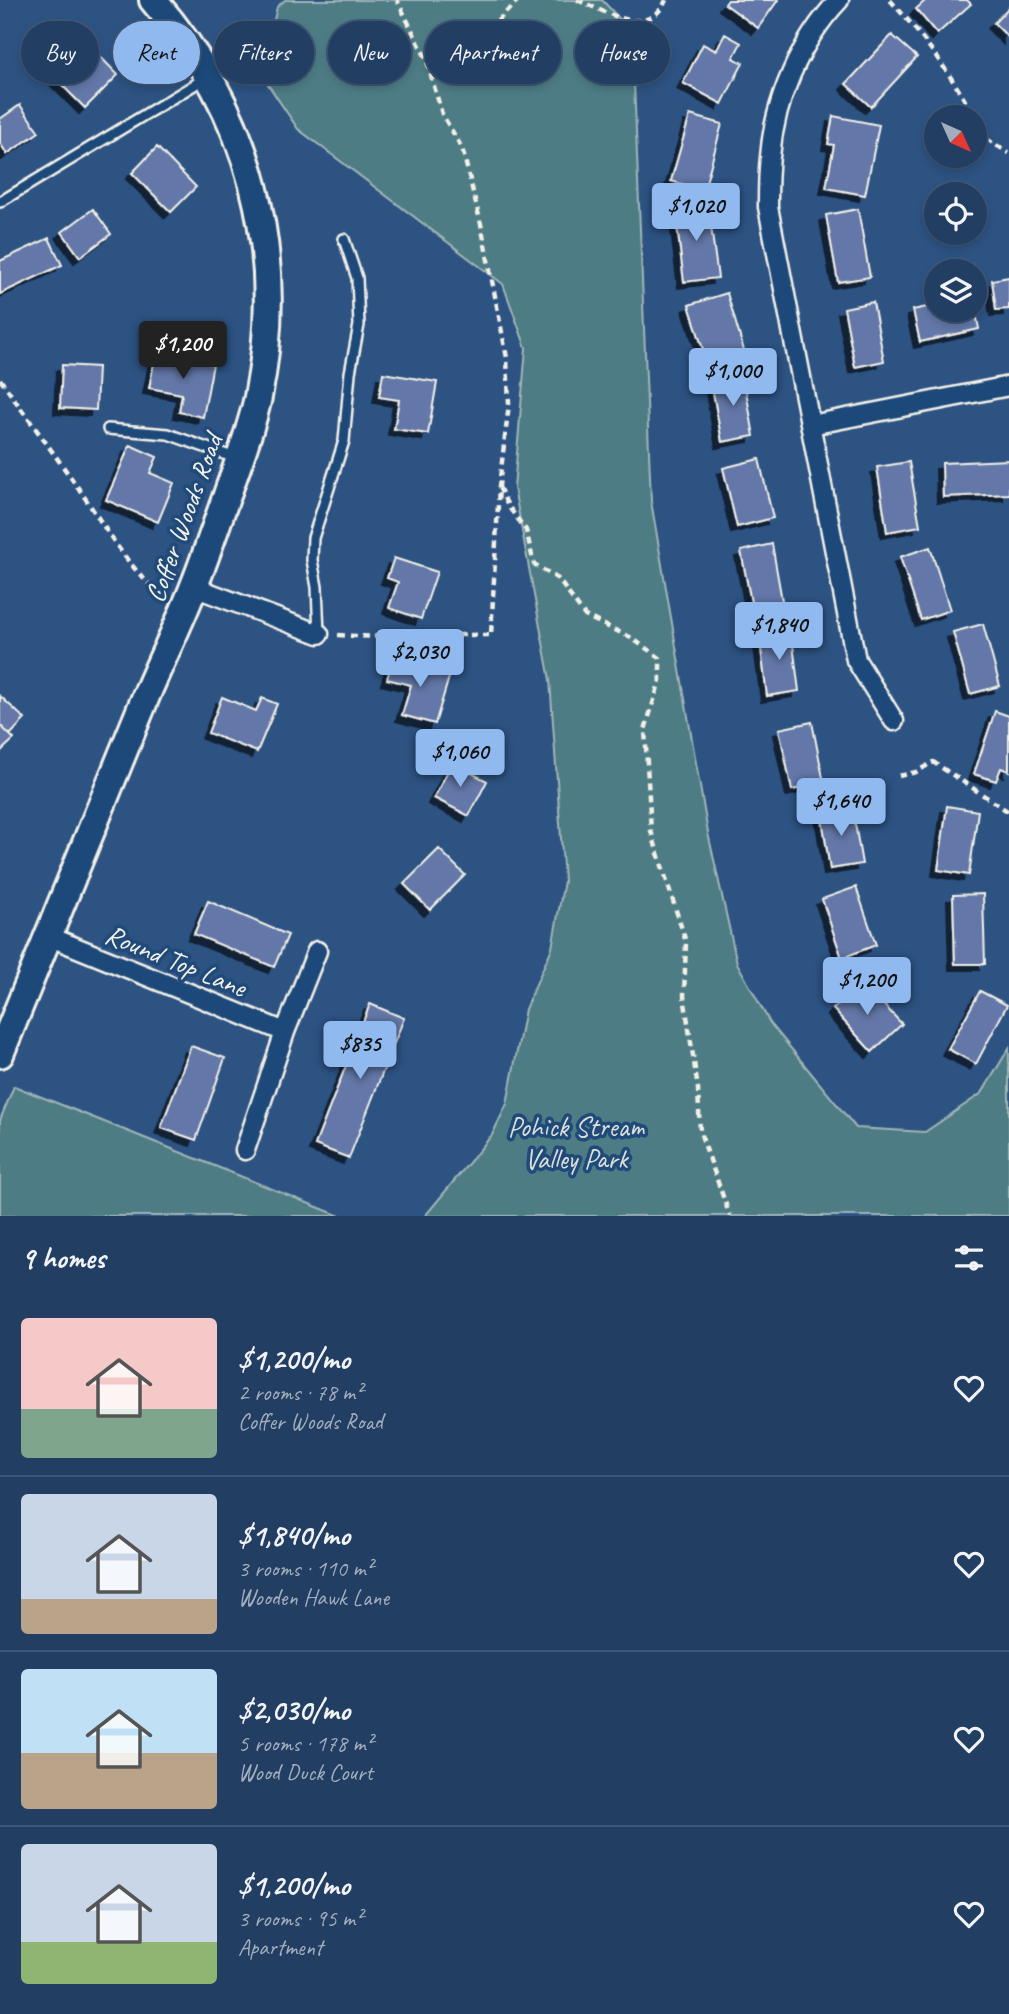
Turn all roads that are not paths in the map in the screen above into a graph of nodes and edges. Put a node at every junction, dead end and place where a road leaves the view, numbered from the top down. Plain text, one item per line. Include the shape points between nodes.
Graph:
1 (153, 0) edge
2 (839, 0) edge
3 (209, 76) junction
4 (0, 202) edge
5 (344, 239) dead end
6 (1009, 386) edge
7 (811, 425) junction
8 (108, 429) dead end
9 (239, 460) junction
10 (189, 597) junction
11 (319, 634) joint
12 (894, 721) dead end
13 (48, 936) junction
14 (317, 951) dead end
15 (285, 1032) junction
16 (0, 1054) edge
17 (245, 1150) dead end

1 - 3 street, Coffer Woods Road
2 - 7 street via 817,28 789,81 770,156 771,229
3 - 4 lane
3 - 9 street, Coffer Woods Road via 246,160 266,260 263,367
5 - 11 lane via 357,278 359,325 344,440 313,538
6 - 7 street
7 - 12 street via 856,660
8 - 9 lane via 168,434
9 - 10 street, Coffer Woods Road
10 - 11 street
10 - 13 street, Coffer Woods Road
13 - 15 street, Round Top Lane
13 - 16 street, Coffer Woods Road
14 - 15 street
15 - 17 street

